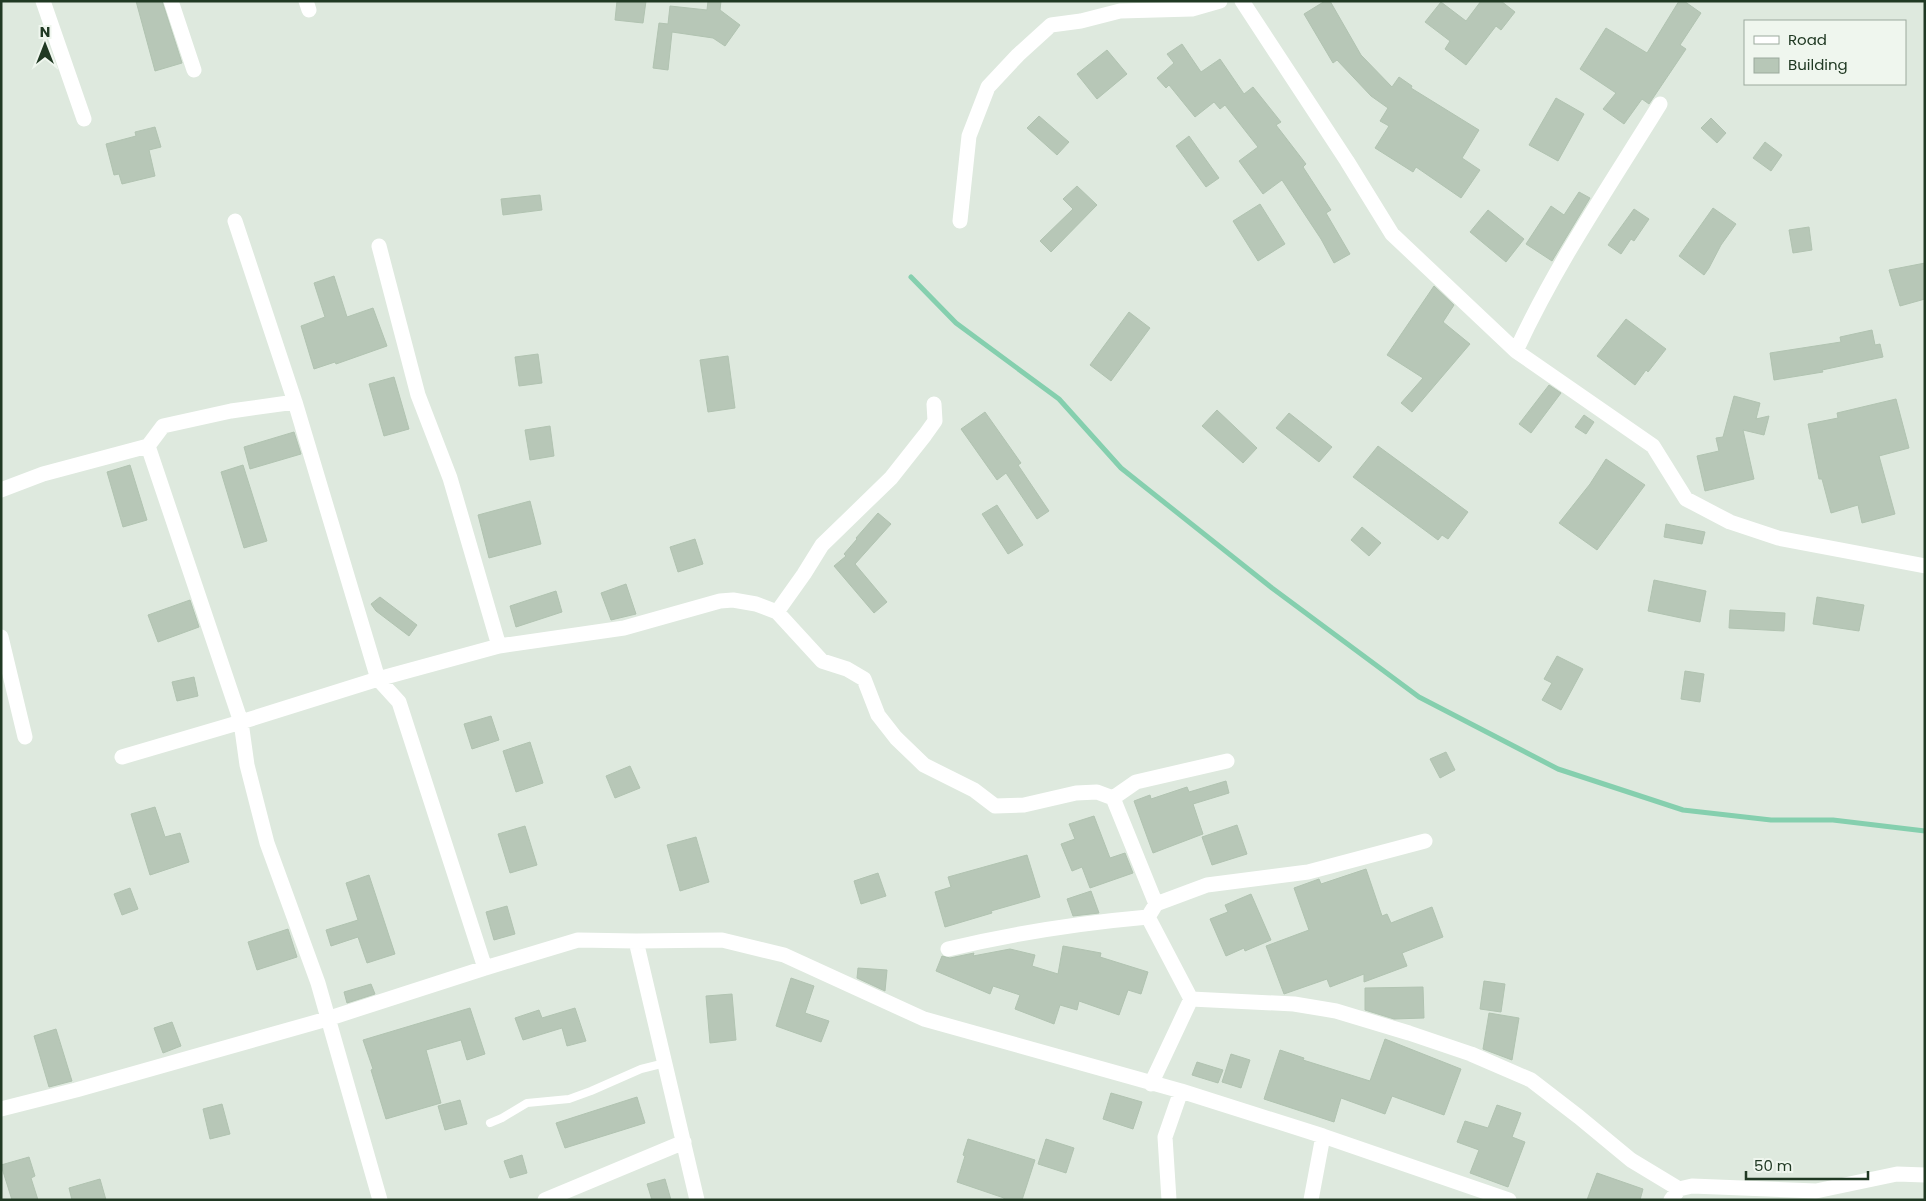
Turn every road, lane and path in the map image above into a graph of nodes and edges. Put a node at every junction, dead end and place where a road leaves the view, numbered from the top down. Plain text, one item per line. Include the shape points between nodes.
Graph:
1 (43, 1) edge
2 (171, 1) edge
3 (1220, 1) edge
4 (1242, 1) edge
5 (194, 70) dead end
6 (1660, 104) dead end
7 (84, 119) dead end
8 (235, 221) dead end
9 (960, 221) dead end
10 (378, 246) dead end
11 (1516, 350) junction
12 (296, 402) junction
13 (934, 404) dead end
14 (148, 446) junction
15 (1, 490) edge
16 (1925, 566) edge
17 (777, 612) junction
18 (1, 637) edge
19 (499, 646) junction
20 (378, 679) junction
21 (241, 722) junction
22 (25, 737) dead end
23 (122, 757) dead end
24 (1227, 762) dead end
25 (1113, 798) junction
26 (1425, 841) dead end
27 (1156, 904) junction
28 (1148, 918) junction
29 (636, 942) junction
30 (948, 949) dead end
31 (485, 968) junction
32 (1191, 999) junction
33 (327, 1020) junction
34 (665, 1063) junction
35 (1152, 1084) junction
36 (1181, 1092) junction
37 (1, 1109) edge
38 (490, 1122) dead end
39 (1323, 1136) junction
40 (684, 1142) junction
41 (1925, 1175) edge
42 (1675, 1194) edge
43 (380, 1200) edge
44 (545, 1200) edge
45 (697, 1200) edge
46 (1169, 1200) edge
47 (1311, 1200) edge
48 (1509, 1200) edge

1 - 7 street
2 - 5 street
3 - 9 street via 1192,9 1120,11 1052,25 988,87 969,136
4 - 11 street via 1392,234
6 - 11 street via 1543,295
8 - 12 street
10 - 19 street via 418,395 450,478
11 - 16 street via 1653,446 1686,499 1730,522 1778,538
12 - 14 street via 231,411 163,426
12 - 20 street
13 - 17 street via 935,422 891,478 822,544
14 - 15 street via 43,474
14 - 21 street
17 - 19 street via 733,600 624,628
17 - 25 street via 822,661 864,679 878,715 924,765 974,790 995,806 1024,806 1076,792 1097,792
18 - 22 street
19 - 20 street
20 - 21 street
20 - 31 street via 399,702
21 - 23 street
21 - 33 street via 247,765 267,843 318,983
24 - 25 street via 1136,782
25 - 27 street
26 - 27 street via 1308,872 1208,885
27 - 28 street
28 - 30 street via 1051,927
28 - 32 street
29 - 31 street via 578,940
29 - 34 street
29 - 35 street via 722,940 784,956 924,1019
31 - 33 street
32 - 35 street
32 - 42 street via 1294,1004 1336,1011 1471,1054 1531,1080
33 - 37 street
33 - 43 street
34 - 38 lane via 641,1069 591,1092 528,1102
34 - 40 street
35 - 36 street
36 - 39 street
36 - 46 street via 1165,1137
39 - 47 street
39 - 48 street
40 - 44 street
40 - 45 street
41 - 42 street via 1897,1174 1816,1191 1692,1186

